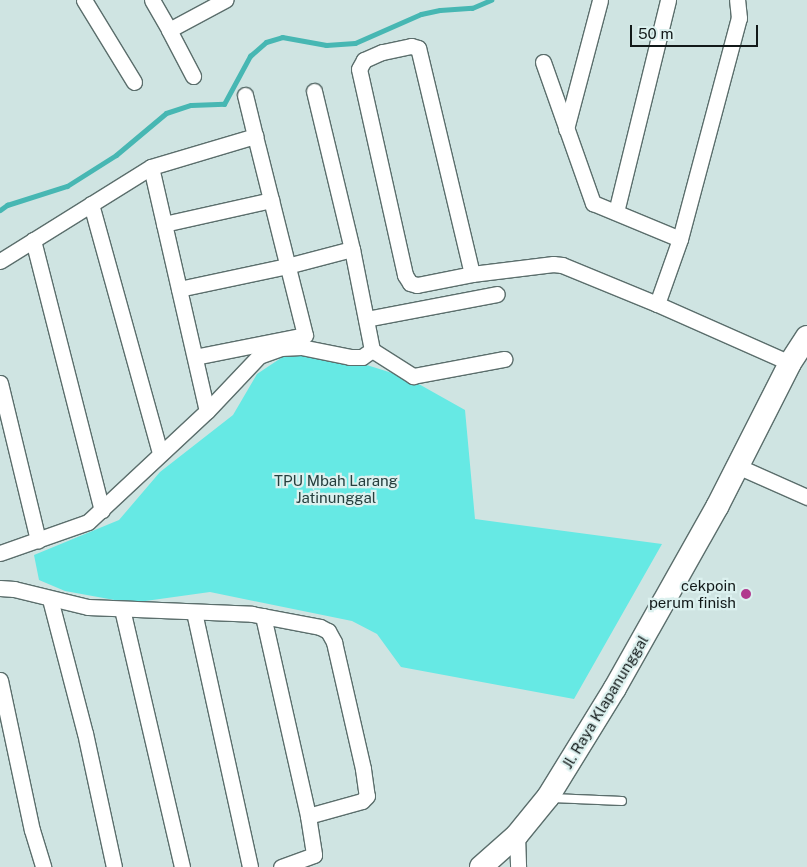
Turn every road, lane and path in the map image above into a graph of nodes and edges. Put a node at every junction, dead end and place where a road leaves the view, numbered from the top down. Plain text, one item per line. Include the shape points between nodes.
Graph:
1 (84, 0) edge
2 (152, 0) edge
3 (225, 0) edge
4 (600, 0) edge
5 (668, 0) edge
6 (737, 0) edge
7 (169, 30) junction
8 (543, 62) dead end
9 (193, 76) dead end
10 (134, 82) dead end
11 (314, 91) dead end
12 (246, 95) dead end
13 (566, 129) junction
14 (255, 136) junction
15 (151, 167) junction
16 (271, 200) junction
17 (91, 204) junction
18 (616, 212) junction
19 (164, 224) junction
20 (680, 239) junction
21 (33, 240) junction
22 (352, 249) junction
23 (0, 261) edge
24 (287, 266) junction
25 (472, 274) junction
26 (180, 289) junction
27 (497, 294) dead end
28 (658, 304) junction
29 (366, 319) junction
30 (807, 337) edge
31 (306, 342) junction
32 (372, 350) junction
33 (195, 357) junction
34 (504, 359) dead end
35 (790, 363) junction
36 (0, 384) edge
37 (207, 410) junction
38 (160, 452) junction
39 (737, 466) junction
40 (807, 498) edge
41 (102, 510) junction
42 (38, 540) junction
43 (0, 553) edge
44 (0, 588) edge
45 (50, 599) junction
46 (122, 609) junction
47 (194, 612) junction
48 (263, 616) junction
49 (0, 680) edge
50 (548, 797) junction
51 (622, 801) dead end
52 (308, 816) junction
53 (517, 835) junction
54 (43, 867) edge
55 (114, 867) edge
56 (182, 867) edge
57 (250, 867) edge
58 (280, 867) edge
59 (481, 867) edge
60 (518, 867) edge

1 - 10 street
2 - 7 street
3 - 7 street
4 - 13 street
5 - 18 street
6 - 20 street via 738,18
7 - 9 street
8 - 13 street
11 - 22 street
12 - 14 street
13 - 18 street via 593,203
14 - 15 street
14 - 16 street
15 - 17 street
15 - 19 street
16 - 19 street
16 - 24 street
17 - 21 street
17 - 38 street
18 - 20 street
19 - 26 street
20 - 28 street
21 - 23 street
21 - 41 street
22 - 24 street
22 - 29 street
24 - 26 street
24 - 31 street
25 - 25 street via 417,284 406,280 359,69 364,60 382,52 411,46 418,48
25 - 28 street via 562,265
26 - 33 street
27 - 29 street
28 - 35 street
29 - 32 street
30 - 35 street, Jl. Raya Klapanunggal
31 - 32 street via 350,357 362,357
31 - 33 street
31 - 37 street via 259,356
32 - 34 street via 413,376
33 - 37 street
35 - 39 street, Jl. Raya Klapanunggal
36 - 42 street
37 - 38 street
38 - 41 street
39 - 40 street
39 - 50 street, Jl. Raya Klapanunggal via 692,554
41 - 42 street via 88,522
42 - 43 street
44 - 45 street
45 - 46 street
45 - 55 street via 85,733
46 - 47 street
46 - 56 street
47 - 48 street
47 - 57 street
48 - 52 street
48 - 52 street via 328,631 334,642 363,769 365,799
49 - 54 street
50 - 51 lane
50 - 53 street, Jl. Raya Klapanunggal
52 - 58 street via 314,855
53 - 59 street, Jl. Raya Klapanunggal
53 - 60 street

